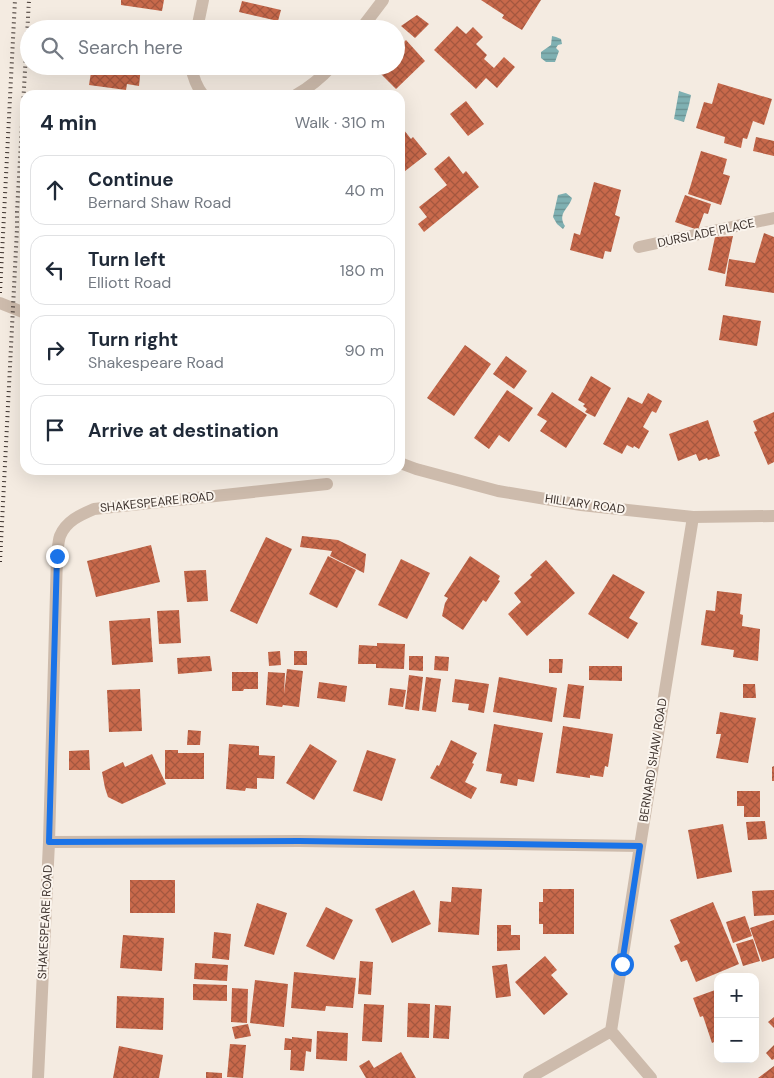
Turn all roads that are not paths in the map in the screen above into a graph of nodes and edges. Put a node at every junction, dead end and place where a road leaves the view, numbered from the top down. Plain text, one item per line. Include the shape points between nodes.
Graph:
1 (203, 0) edge
2 (383, 0) edge
3 (199, 20) edge
4 (368, 20) edge
5 (193, 75) edge
6 (323, 75) edge
7 (199, 90) edge
8 (304, 90) edge
9 (774, 218) edge
10 (639, 247) dead end
11 (0, 303) edge
12 (20, 311) edge
13 (405, 465) edge
14 (327, 484) dead end
15 (774, 516) edge
16 (693, 517) junction
17 (49, 842) junction
18 (640, 846) junction
19 (611, 1031) junction
20 (38, 1078) edge
21 (529, 1078) edge
22 (651, 1078) edge

1 - 3 street
2 - 4 street
5 - 7 street
6 - 8 street
9 - 10 street, DURSLADE PLACE
11 - 12 street
13 - 16 street, HILLARY ROAD via 498,491 581,505
14 - 17 street, SHAKESPEARE ROAD via 94,509 67,524 60,536 57,556
15 - 16 street, HILLARY ROAD
16 - 18 street, BERNARD SHAW ROAD
17 - 18 street via 299,841
17 - 20 street, SHAKESPEARE ROAD
18 - 19 street, BERNARD SHAW ROAD
19 - 21 street
19 - 22 street

